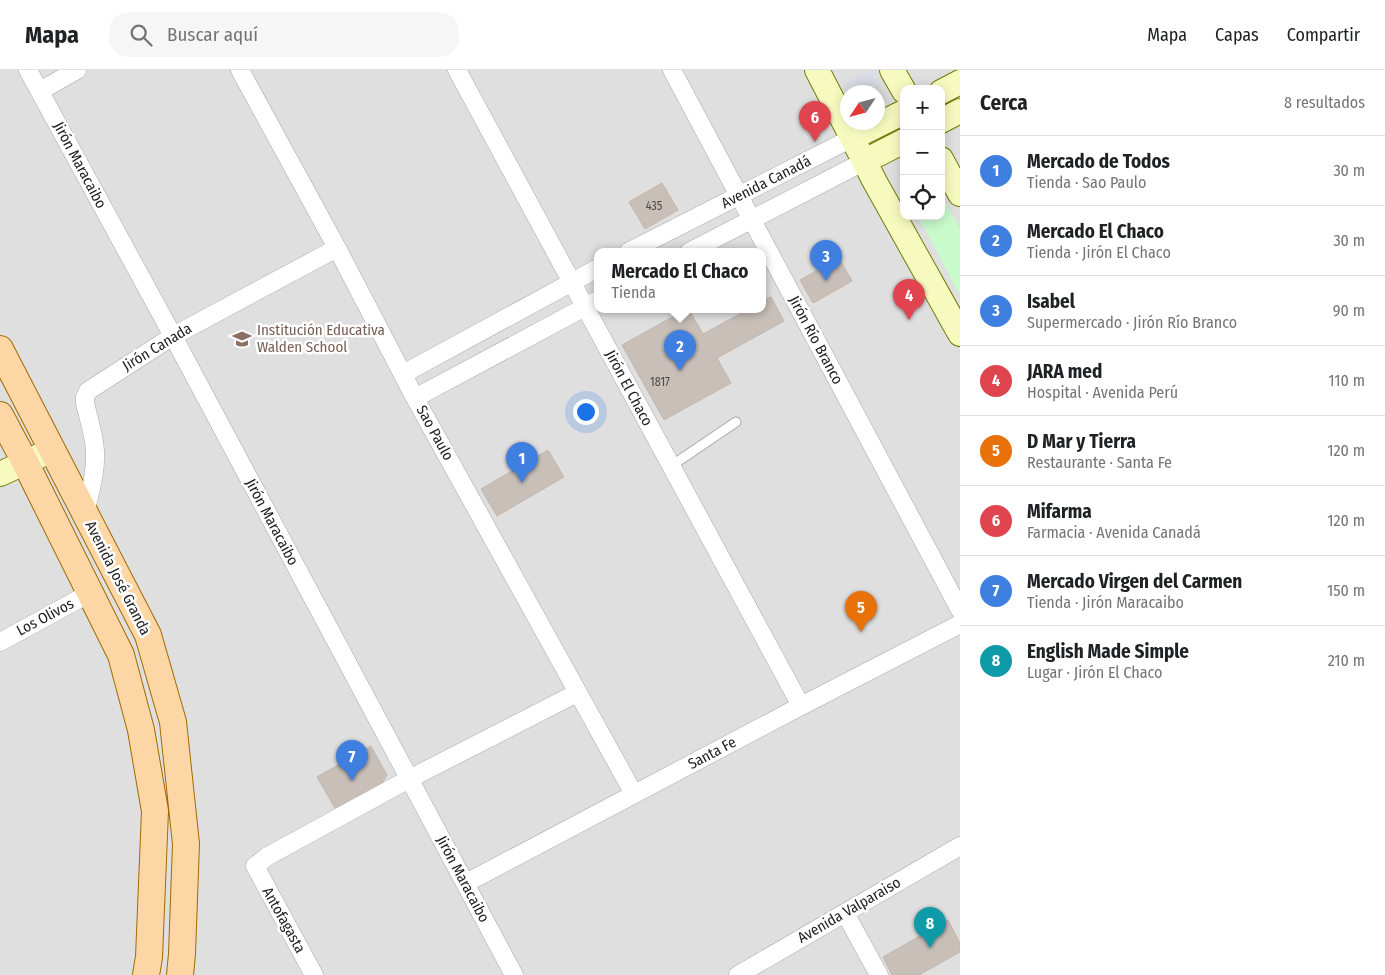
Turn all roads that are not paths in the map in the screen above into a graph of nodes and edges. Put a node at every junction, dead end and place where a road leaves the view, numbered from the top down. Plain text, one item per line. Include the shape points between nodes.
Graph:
1 (28, 70) edge
2 (77, 70) edge
3 (240, 70) edge
4 (457, 70) edge
5 (672, 70) edge
6 (816, 70) edge
7 (892, 70) edge
8 (960, 82) edge
9 (901, 85) edge
10 (945, 90) edge
11 (40, 91) junction
12 (960, 112) edge
13 (900, 114) edge
14 (945, 119) edge
15 (852, 138) junction
16 (900, 143) edge
17 (865, 161) junction
18 (945, 166) edge
19 (960, 194) edge
20 (739, 195) junction
21 (752, 220) junction
22 (338, 248) junction
23 (636, 248) edge
24 (697, 248) edge
25 (594, 270) edge
26 (572, 282) junction
27 (591, 303) edge
28 (596, 313) edge
29 (960, 334) edge
30 (173, 336) junction
31 (0, 349) edge
32 (403, 374) junction
33 (415, 398) junction
34 (36, 418) junction
35 (736, 422) dead end
36 (3, 427) edge
37 (52, 450) junction
38 (25, 462) junction
39 (671, 466) junction
40 (0, 474) edge
41 (85, 512) junction
42 (90, 593) junction
43 (960, 610) edge
44 (960, 624) edge
45 (0, 642) edge
46 (577, 693) junction
47 (801, 706) junction
48 (409, 780) junction
49 (634, 794) junction
50 (960, 846) edge
51 (466, 883) junction
52 (845, 913) junction
53 (146, 975) edge
54 (180, 975) edge
55 (314, 975) edge
56 (514, 975) edge
57 (738, 975) edge
58 (880, 975) edge

1 - 11 street, Jirón Maracaibo
2 - 11 street
3 - 22 street, Sao Paulo
4 - 26 street, Jirón El Chaco
5 - 20 street, Jirón Río Branco
6 - 15 main road
7 - 9 main road
8 - 10 main road
11 - 30 street, Jirón Maracaibo
12 - 14 main road
13 - 15 main road, Avenida Canadá
15 - 17 main road
15 - 20 street, Avenida Canadá
16 - 17 main road, Avenida Canadá
17 - 21 street, Avenida Canadá
17 - 29 main road
18 - 19 main road
20 - 21 street, Jirón Río Branco
20 - 23 street, Avenida Canadá
21 - 24 street, Avenida Canadá
21 - 43 street, Jirón Río Branco
22 - 30 street, Jirón Canada
22 - 32 street, Sao Paulo
25 - 26 street
26 - 27 street, Jirón El Chaco
26 - 32 street
27 - 33 street
28 - 39 street, Jirón El Chaco
30 - 41 street, Jirón Canada via 93,386 85,397 95,456
30 - 48 street, Jirón Maracaibo
31 - 34 main road, Avenida José Granda
32 - 33 street, Sao Paulo
33 - 46 street, Sao Paulo
34 - 36 main road
34 - 37 main road, Avenida José Granda
35 - 39 lane
36 - 38 main road, Avenida José Granda
37 - 38 main road
37 - 41 main road, Avenida José Granda
38 - 40 main road
38 - 42 main road, Avenida José Granda
39 - 47 street, Jirón El Chaco
41 - 54 main road, Avenida José Granda via 148,635 173,722 186,844
42 - 45 street, Los Olivos
42 - 53 main road, Avenida José Granda via 121,656 141,730 155,812
44 - 47 street, Santa Fe
46 - 48 street
46 - 49 street, Sao Paulo
47 - 49 street, Santa Fe
48 - 51 street, Jirón Maracaibo
48 - 55 street, Antofagasta via 255,866
49 - 51 street, Santa Fe
50 - 52 street, Avenida Valparaiso
51 - 56 street, Jirón Maracaibo
52 - 57 street, Avenida Valparaiso
52 - 58 street

